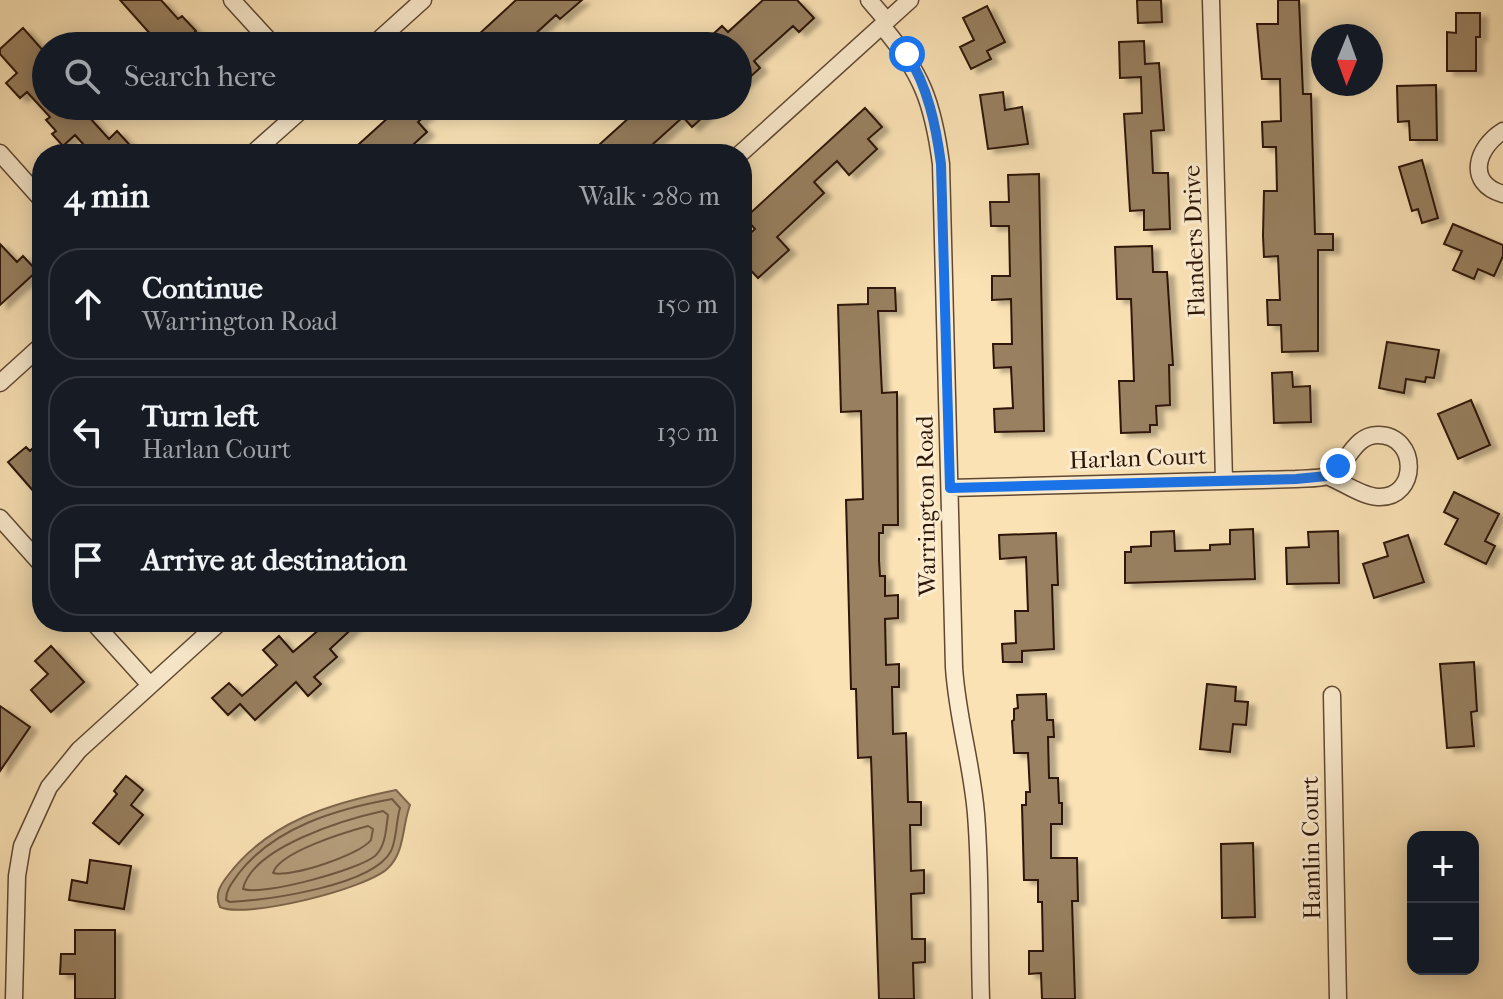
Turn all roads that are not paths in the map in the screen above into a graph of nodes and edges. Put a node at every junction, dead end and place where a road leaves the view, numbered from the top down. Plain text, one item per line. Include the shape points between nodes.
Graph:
1 (232, 0) edge
2 (423, 0) edge
3 (869, 0) edge
4 (910, 0) edge
5 (1211, 0) edge
6 (885, 23) junction
7 (261, 32) edge
8 (388, 32) edge
9 (290, 120) edge
10 (1503, 131) edge
11 (263, 144) edge
12 (751, 144) edge
13 (0, 153) edge
14 (32, 189) edge
15 (1503, 194) edge
16 (32, 354) edge
17 (0, 383) edge
18 (1327, 476) junction
19 (1224, 480) junction
20 (950, 488) junction
21 (0, 518) edge
22 (32, 554) edge
23 (102, 632) edge
24 (209, 632) edge
25 (150, 685) junction
26 (1332, 695) dead end
27 (14, 999) edge
28 (981, 999) edge
29 (1338, 999) edge

1 - 7 street
2 - 8 street
3 - 6 street, Warrington Road
4 - 6 street
5 - 19 street, Flanders Drive
6 - 12 street
6 - 20 street, Warrington Road via 914,65 938,140
9 - 11 street
10 - 15 street via 1485,146 1479,171 1488,187
13 - 14 street
16 - 17 street
18 - 18 street, Harlan Court via 1372,435 1398,441 1410,464 1401,488 1386,496 1365,494
18 - 19 street, Harlan Court
19 - 20 street, Harlan Court
20 - 28 street, Warrington Road via 956,694 976,817
21 - 22 street
23 - 25 street
24 - 25 street
25 - 27 street via 79,750 33,817 17,876
26 - 29 street, Hamlin Court

